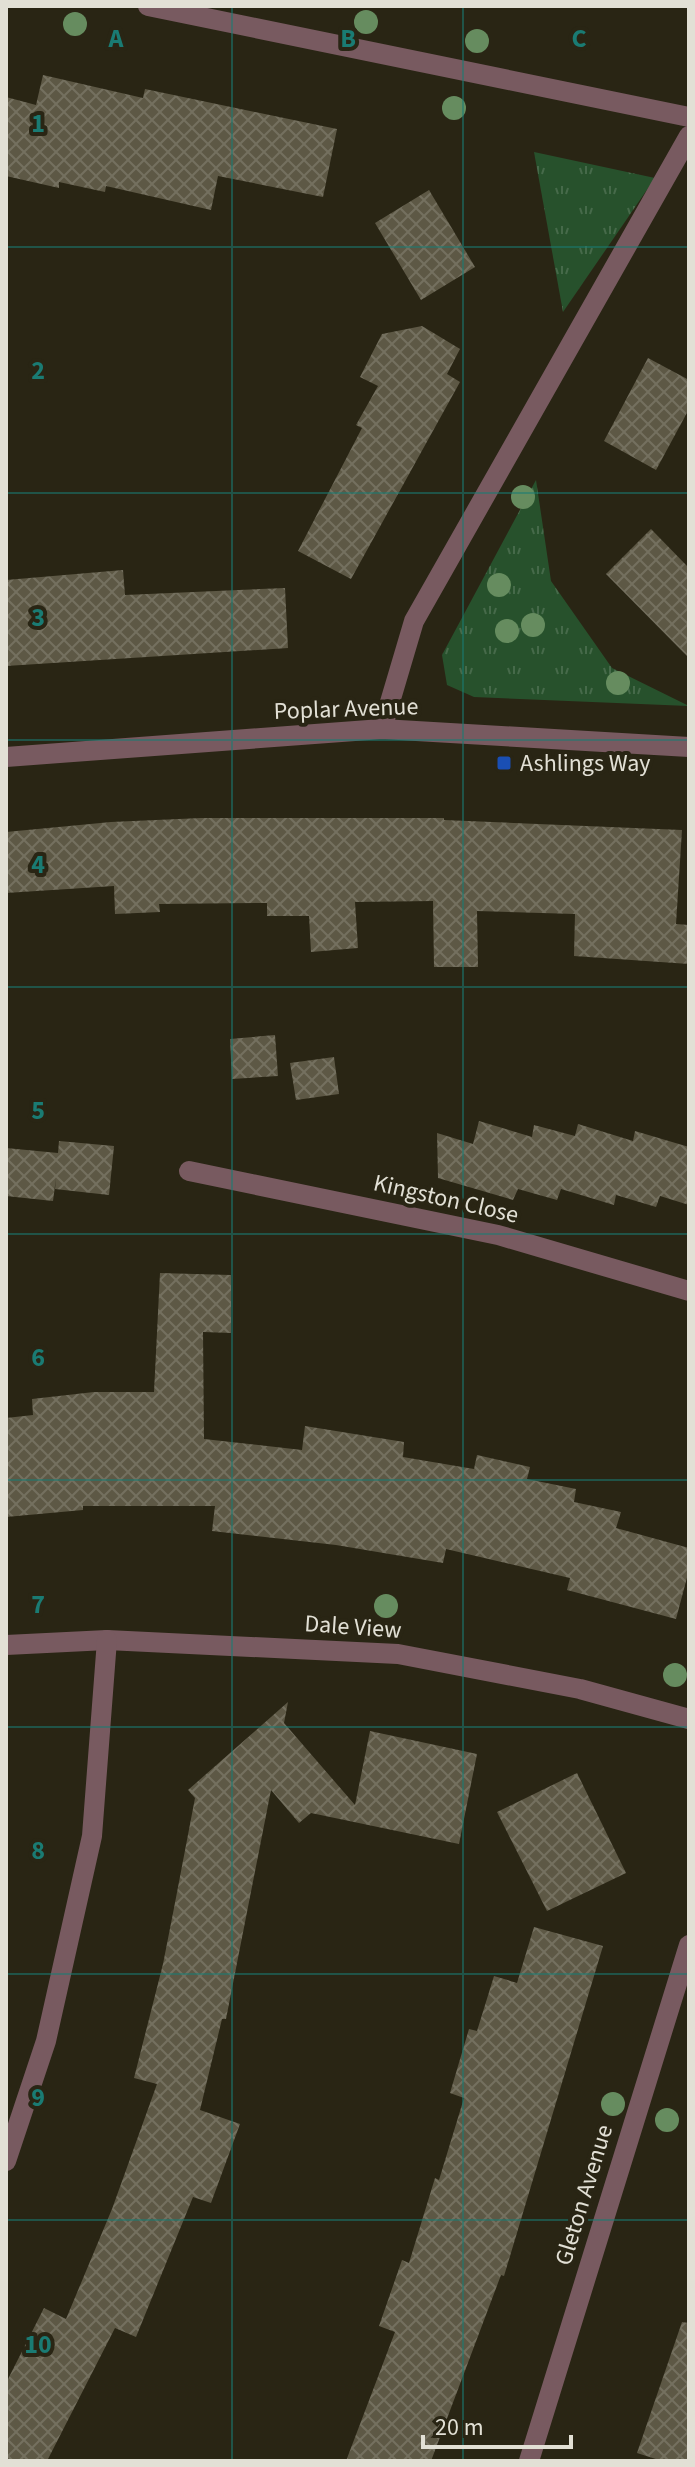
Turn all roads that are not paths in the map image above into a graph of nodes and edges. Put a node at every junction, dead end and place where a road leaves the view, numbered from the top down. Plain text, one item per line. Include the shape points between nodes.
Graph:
1 (148, 6) edge
2 (689, 117) edge
3 (689, 136) edge
4 (382, 729) junction
5 (689, 747) edge
6 (6, 757) edge
7 (189, 1171) dead end
8 (689, 1291) edge
9 (107, 1640) junction
10 (6, 1645) edge
11 (689, 1719) edge
12 (689, 1945) edge
13 (6, 2161) edge
14 (529, 2461) edge

1 - 2 street
3 - 4 street via 414,621
4 - 5 street, Poplar Avenue
4 - 6 street, Poplar Avenue
7 - 8 street, Kingston Close via 498,1235
9 - 10 street, Dale View
9 - 11 street, Dale View via 398,1654 580,1689
9 - 13 street via 92,1836 46,2041
12 - 14 street, Gleton Avenue

